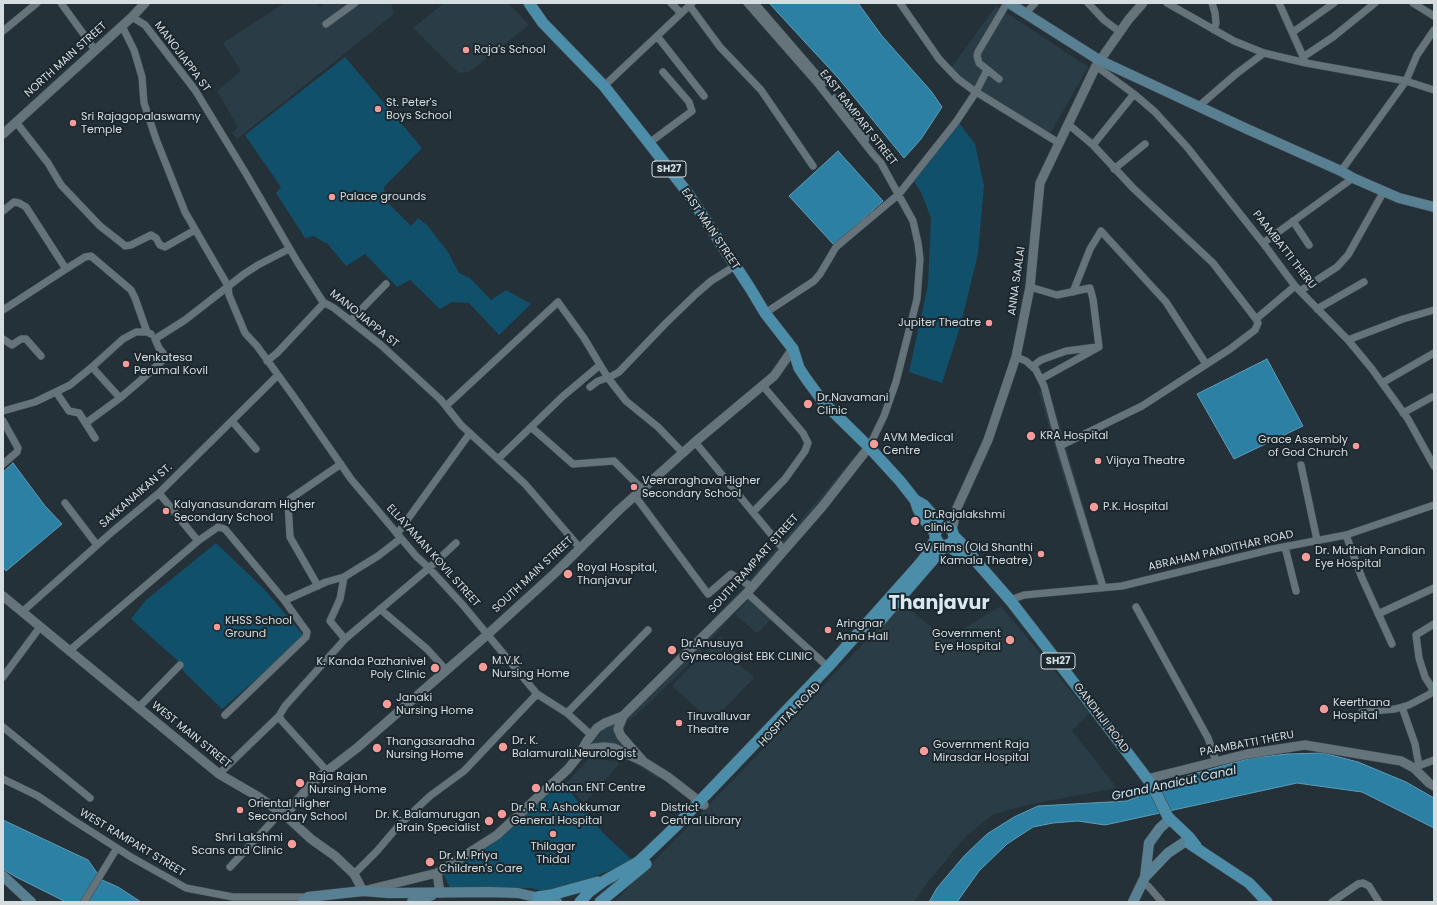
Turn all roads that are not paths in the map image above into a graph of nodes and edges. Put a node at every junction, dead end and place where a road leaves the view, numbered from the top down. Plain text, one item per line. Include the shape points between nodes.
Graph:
1 (37, 3) edge
2 (61, 3) edge
3 (145, 3) edge
4 (355, 3) edge
5 (529, 3) edge
6 (671, 3) edge
7 (747, 3) edge
8 (755, 3) edge
9 (900, 3) edge
10 (1008, 3) edge
11 (1035, 3) edge
12 (1088, 3) edge
13 (1166, 3) edge
14 (1212, 3) edge
15 (1280, 3) edge
16 (1334, 3) edge
17 (1375, 3) edge
18 (1413, 3) edge
19 (690, 4) edge
20 (1141, 4) edge
21 (681, 13) junction
22 (1026, 13) junction
23 (1434, 16) edge
24 (132, 17) junction
25 (326, 24) dead end
26 (122, 26) junction
27 (1214, 30) junction
28 (1434, 30) edge
29 (3, 31) edge
30 (1120, 32) junction
31 (1293, 32) junction
32 (657, 36) junction
33 (95, 50) junction
34 (1264, 53) junction
35 (1305, 60) junction
36 (1098, 63) junction
37 (988, 70) junction
38 (664, 72) dead end
39 (999, 79) dead end
40 (1406, 81) junction
41 (604, 86) junction
42 (1434, 90) edge
43 (976, 92) junction
44 (1134, 94) junction
45 (704, 96) dead end
46 (1199, 106) junction
47 (16, 122) junction
48 (1068, 124) junction
49 (3, 134) edge
50 (650, 143) junction
51 (1059, 143) junction
52 (1145, 144) dead end
53 (1093, 145) junction
54 (881, 163) junction
55 (812, 166) dead end
56 (1114, 169) junction
57 (1341, 171) junction
58 (1353, 178) junction
59 (1384, 191) junction
60 (899, 194) junction
61 (1434, 207) edge
62 (3, 211) edge
63 (1293, 221) junction
64 (195, 230) junction
65 (1263, 242) junction
66 (1309, 245) dead end
67 (289, 249) junction
68 (735, 266) junction
69 (66, 269) junction
70 (1364, 282) dead end
71 (226, 283) junction
72 (386, 284) dead end
73 (1030, 287) junction
74 (1297, 289) junction
75 (1074, 292) junction
76 (324, 303) junction
77 (1317, 309) junction
78 (3, 310) edge
79 (1434, 310) edge
80 (765, 313) junction
81 (1256, 319) junction
82 (350, 321) junction
83 (147, 332) junction
84 (3, 339) edge
85 (155, 339) junction
86 (1348, 340) junction
87 (1099, 347) junction
88 (793, 349) junction
89 (1434, 353) edge
90 (41, 356) dead end
91 (1016, 356) junction
92 (269, 363) junction
93 (1206, 364) junction
94 (600, 365) junction
95 (1033, 366) junction
96 (92, 367) junction
97 (278, 375) junction
98 (608, 378) junction
99 (1041, 379) junction
100 (1382, 383) junction
101 (763, 386) junction
102 (590, 387) dead end
103 (56, 392) junction
104 (1432, 397) dead end
105 (120, 398) junction
106 (446, 406) junction
107 (3, 411) edge
108 (1403, 413) junction
109 (3, 421) edge
110 (232, 421) junction
111 (86, 424) junction
112 (531, 427) junction
113 (470, 433) junction
114 (95, 438) dead end
115 (696, 442) junction
116 (1060, 446) junction
117 (870, 447) junction
118 (256, 449) dead end
119 (1434, 449) edge
120 (683, 452) junction
121 (1427, 453) junction
122 (498, 459) junction
123 (3, 464) edge
124 (341, 464) junction
125 (1301, 466) dead end
126 (1434, 466) edge
127 (639, 492) junction
128 (159, 493) junction
129 (65, 503) dead end
130 (1434, 505) edge
131 (753, 512) junction
132 (944, 532) junction
133 (1346, 535) junction
134 (398, 536) junction
135 (1317, 540) junction
136 (198, 541) junction
137 (456, 543) dead end
138 (97, 545) junction
139 (946, 546) junction
140 (1285, 547) junction
141 (580, 548) junction
142 (784, 550) junction
143 (974, 559) junction
144 (429, 568) junction
145 (344, 577) junction
146 (318, 586) junction
147 (1103, 587) junction
148 (1434, 588) edge
149 (750, 590) junction
150 (1296, 591) dead end
151 (3, 596) edge
152 (284, 600) junction
153 (1010, 600) junction
154 (1136, 607) dead end
155 (380, 609) junction
156 (22, 612) junction
157 (1378, 614) junction
158 (1434, 624) edge
159 (40, 627) junction
160 (648, 630) dead end
161 (488, 634) junction
162 (345, 639) junction
163 (1392, 644) dead end
164 (69, 651) junction
165 (180, 665) dead end
166 (828, 667) junction
167 (446, 670) junction
168 (3, 677) edge
169 (1434, 691) edge
170 (537, 694) junction
171 (1402, 707) junction
172 (138, 708) junction
173 (1362, 712) dead end
174 (567, 713) junction
175 (225, 715) dead end
176 (279, 716) junction
177 (623, 716) junction
178 (3, 727) edge
179 (591, 735) junction
180 (580, 754) junction
181 (1434, 760) edge
182 (1216, 761) junction
183 (644, 762) junction
184 (1417, 767) junction
185 (327, 771) junction
186 (219, 774) junction
187 (3, 779) edge
188 (1150, 784) junction
189 (1434, 786) edge
190 (90, 798) dead end
191 (701, 803) junction
192 (283, 814) junction
193 (1166, 820) junction
194 (1187, 839) junction
195 (117, 848) junction
196 (230, 867) dead end
197 (437, 872) junction
198 (354, 874) junction
199 (3, 876) edge
200 (1144, 879) junction
201 (604, 880) junction
202 (614, 890) junction
203 (364, 891) junction
204 (440, 893) junction
205 (538, 897) junction
206 (305, 900) edge
207 (27, 901) edge
208 (84, 902) edge
209 (412, 902) edge
210 (557, 902) edge
211 (580, 902) edge
212 (600, 902) edge
213 (605, 902) edge
214 (1133, 902) edge
215 (1162, 902) edge
216 (1267, 902) edge
217 (1332, 902) edge
218 (1380, 902) edge

1 - 29 street
2 - 33 street
3 - 24 street, NORTH MAIN STREET
4 - 25 street
5 - 41 main road, EAST MAIN STREET / SH27 via 543,23
6 - 21 street
7 - 54 street, EAST RAMPART STREET via 818,84
8 - 54 street via 859,127
9 - 43 street via 939,59 958,79
10 - 22 main road
10 - 37 street via 978,52 979,63
11 - 22 street
12 - 30 street
13 - 27 street
14 - 27 street via 1216,23
15 - 31 street
16 - 31 street
17 - 35 street
18 - 23 street
19 - 21 street
19 - 55 street via 720,47 761,90
20 - 30 street, ANNA SAALAI
21 - 32 street
22 - 36 main road
24 - 26 street, NORTH MAIN STREET
24 - 67 street, MANOJIAPPA ST via 145,25 195,90
26 - 33 street, NORTH MAIN STREET
26 - 64 street, ELLAYAMAN KOVIL STREET via 134,50 142,77 144,103 156,139 185,212
27 - 34 street
28 - 40 street via 1417,55
30 - 36 street, ANNA SAALAI
31 - 35 street
32 - 41 street
32 - 45 street
33 - 47 street, NORTH MAIN STREET
34 - 35 street
34 - 46 street
35 - 40 street
36 - 44 street, PAAMBATTI THERU
36 - 46 main road
36 - 48 street, ANNA SAALAI
37 - 39 street
37 - 43 street
38 - 50 street via 689,102 692,111
40 - 42 street
40 - 57 street
41 - 50 main road, EAST MAIN STREET / SH27
43 - 51 street
43 - 60 street via 956,122
44 - 53 street
44 - 65 street, PAAMBATTI THERU via 1155,112 1187,147
46 - 57 main road
47 - 49 street, NORTH MAIN STREET
47 - 64 street via 48,163 61,185 100,226 125,246 151,235 165,247
48 - 51 street, ANNA SAALAI
48 - 53 street
50 - 68 main road, EAST MAIN STREET / SH27
51 - 73 street, ANNA SAALAI via 1040,183
52 - 56 street
53 - 56 street
54 - 60 street, EAST RAMPART STREET
56 - 81 street via 1213,263
57 - 58 main road
58 - 59 main road
58 - 63 street
59 - 61 main road via 1399,198
59 - 74 street via 1348,254 1337,267
60 - 80 street via 836,247 814,281
60 - 117 street, EAST RAMPART STREET via 914,221 920,259 918,293 896,382
62 - 69 street via 14,202 26,206
63 - 65 street
63 - 66 street
64 - 71 street, ELLAYAMAN KOVIL STREET
65 - 74 street, PAAMBATTI THERU
67 - 71 street
67 - 76 street, MANOJIAPPA ST
68 - 80 main road, EAST MAIN STREET / SH27
68 - 98 street via 696,294 619,372
69 - 78 street
69 - 83 street via 91,256 131,290
70 - 77 street
71 - 85 street via 185,320
71 - 92 street, ELLAYAMAN KOVIL STREET via 245,333
72 - 82 street
73 - 75 street via 1057,295
73 - 91 street, ANNA SAALAI
74 - 77 street, PAAMBATTI THERU
74 - 81 street
75 - 87 street via 1090,288
75 - 93 street via 1090,249 1101,231 1166,302
76 - 82 street, MANOJIAPPA ST
76 - 92 street
77 - 86 street, PAAMBATTI THERU
79 - 86 street
80 - 88 main road, EAST MAIN STREET / SH27
81 - 93 street via 1258,323 1255,330
82 - 106 street, MANOJIAPPA ST via 387,350
83 - 85 street
83 - 96 street via 136,332 123,339
84 - 90 street via 12,345 26,339
85 - 105 street via 163,353 163,360
86 - 100 street, PAAMBATTI THERU
87 - 95 street via 1066,351 1041,360
87 - 99 street
88 - 101 street, SOUTH MAIN STREET via 774,376
88 - 117 main road, SH27 via 799,368 824,403
89 - 100 street
91 - 95 street
91 - 132 street, ANNA SAALAI via 988,440
92 - 97 street, ELLAYAMAN KOVIL STREET
93 - 116 street via 1142,406
94 - 98 street
94 - 106 street via 558,302
94 - 112 street
95 - 99 street
96 - 103 street via 70,385
96 - 105 street
97 - 110 street, SAKKANAIKAN ST.
97 - 124 street, ELLAYAMAN KOVIL STREET
98 - 102 street
98 - 120 street via 626,401
99 - 116 street
100 - 108 street, PAAMBATTI THERU
101 - 115 street, SOUTH MAIN STREET
101 - 131 street via 803,433 808,447 780,484
103 - 107 street via 35,402
103 - 111 street via 69,411 78,412
104 - 108 street
105 - 111 street
106 - 113 street, MANOJIAPPA ST
108 - 121 street, PAAMBATTI THERU
109 - 123 street via 18,448 17,452
110 - 118 street
110 - 128 street, SAKKANAIKAN ST.
111 - 114 street
112 - 122 street
112 - 127 street via 573,464 614,461
113 - 122 street, MANOJIAPPA ST
113 - 134 street
115 - 120 street, SOUTH MAIN STREET
115 - 131 street
116 - 147 street
117 - 132 main road, SH27 via 915,500 923,518
117 - 142 street, SOUTH RAMPART STREET
119 - 121 street
120 - 127 street, SOUTH MAIN STREET
121 - 126 street, PAAMBATTI THERU
122 - 141 street, MANOJIAPPA ST via 525,484
124 - 134 street, ELLAYAMAN KOVIL STREET
124 - 146 street via 290,499 288,503 289,534
125 - 135 street
127 - 141 street, SOUTH MAIN STREET
127 - 149 street via 708,594 731,574
128 - 136 street
128 - 138 street, SAKKANAIKAN ST.
129 - 138 street
130 - 133 street, ABRAHAM PANDITHAR ROAD
131 - 142 street
132 - 139 main road, GANDHIJI ROAD via 939,544
132 - 143 main road, GANDHIJI ROAD / SH27 via 969,551
132 - 166 main road, HOSPITAL ROAD
133 - 135 street, ABRAHAM PANDITHAR ROAD
133 - 157 street
134 - 144 street, ELLAYAMAN KOVIL STREET
134 - 145 street via 378,556
135 - 140 street, ABRAHAM PANDITHAR ROAD
136 - 152 street via 215,528 222,527
136 - 164 street
137 - 144 street
138 - 156 street, SAKKANAIKAN ST.
139 - 143 main road, GANDHIJI ROAD / SH27
139 - 191 main road, HOSPITAL ROAD via 835,669
140 - 147 street, ABRAHAM PANDITHAR ROAD via 1122,586
140 - 150 street
141 - 161 street, SOUTH MAIN STREET
142 - 149 street, SOUTH RAMPART STREET
143 - 153 main road, GANDHIJI ROAD / SH27
144 - 155 street
144 - 161 street, ELLAYAMAN KOVIL STREET
145 - 146 street
145 - 162 street via 340,599 330,621
146 - 152 street
147 - 153 street, ABRAHAM PANDITHAR ROAD via 1024,595
148 - 157 street
149 - 166 street
149 - 177 street, SOUTH RAMPART STREET
151 - 156 street, WEST MAIN STREET
152 - 175 street via 307,632 306,637
153 - 188 main road, GANDHIJI ROAD / SH27
154 - 182 street via 1208,738
155 - 162 street
155 - 167 street
156 - 159 street, WEST MAIN STREET
157 - 163 street
158 - 169 street via 1416,635 1423,671
159 - 164 street, WEST MAIN STREET
159 - 168 street
160 - 174 street
161 - 167 street, SOUTH MAIN STREET
161 - 170 street, ELLAYAMAN KOVIL STREET
162 - 176 street
164 - 172 street, WEST MAIN STREET
165 - 172 street
166 - 191 main road, HOSPITAL ROAD
167 - 185 street, SOUTH MAIN STREET
169 - 171 street
170 - 174 street, ELLAYAMAN KOVIL STREET
170 - 198 street via 464,770 430,796 400,824
171 - 173 street
171 - 184 street via 1415,744
172 - 186 street, WEST MAIN STREET
174 - 179 street, ELLAYAMAN KOVIL STREET
176 - 185 street
176 - 186 street
177 - 179 street, SOUTH RAMPART STREET via 597,728
177 - 183 street via 618,729 621,736
178 - 190 street
179 - 180 street, SOUTH RAMPART STREET
180 - 183 street via 594,748 614,748
180 - 197 street, SOUTH RAMPART STREET via 568,769 497,835
181 - 184 street
182 - 184 street, PAAMBATTI THERU via 1305,745 1401,761
182 - 188 street, PAAMBATTI THERU
183 - 191 street
184 - 189 street, PAAMBATTI THERU
185 - 192 street, SOUTH MAIN STREET
186 - 192 street, WEST MAIN STREET
187 - 195 street, WEST RAMPART STREET via 38,796
188 - 193 main road, SH27
191 - 201 main road, HOSPITAL ROAD via 638,862
191 - 202 main road, HOSPITAL ROAD via 656,855
192 - 196 street
192 - 198 street, WEST MAIN STREET
193 - 194 main road, SH27
193 - 200 main road via 1149,843
194 - 200 main road
194 - 216 main road, SH27 via 1249,883
195 - 206 street, WEST RAMPART STREET via 186,888 233,897
195 - 208 street
197 - 203 street, SOUTH RAMPART STREET
197 - 204 street
198 - 203 street, WEST MAIN STREET
199 - 207 main road
200 - 214 main road
200 - 215 street
201 - 205 main road
201 - 211 main road
202 - 212 main road
202 - 213 main road
203 - 204 main road
203 - 206 main road via 331,894
204 - 205 main road via 518,893
204 - 209 main road
205 - 210 main road
217 - 218 street via 1363,883 1369,886

